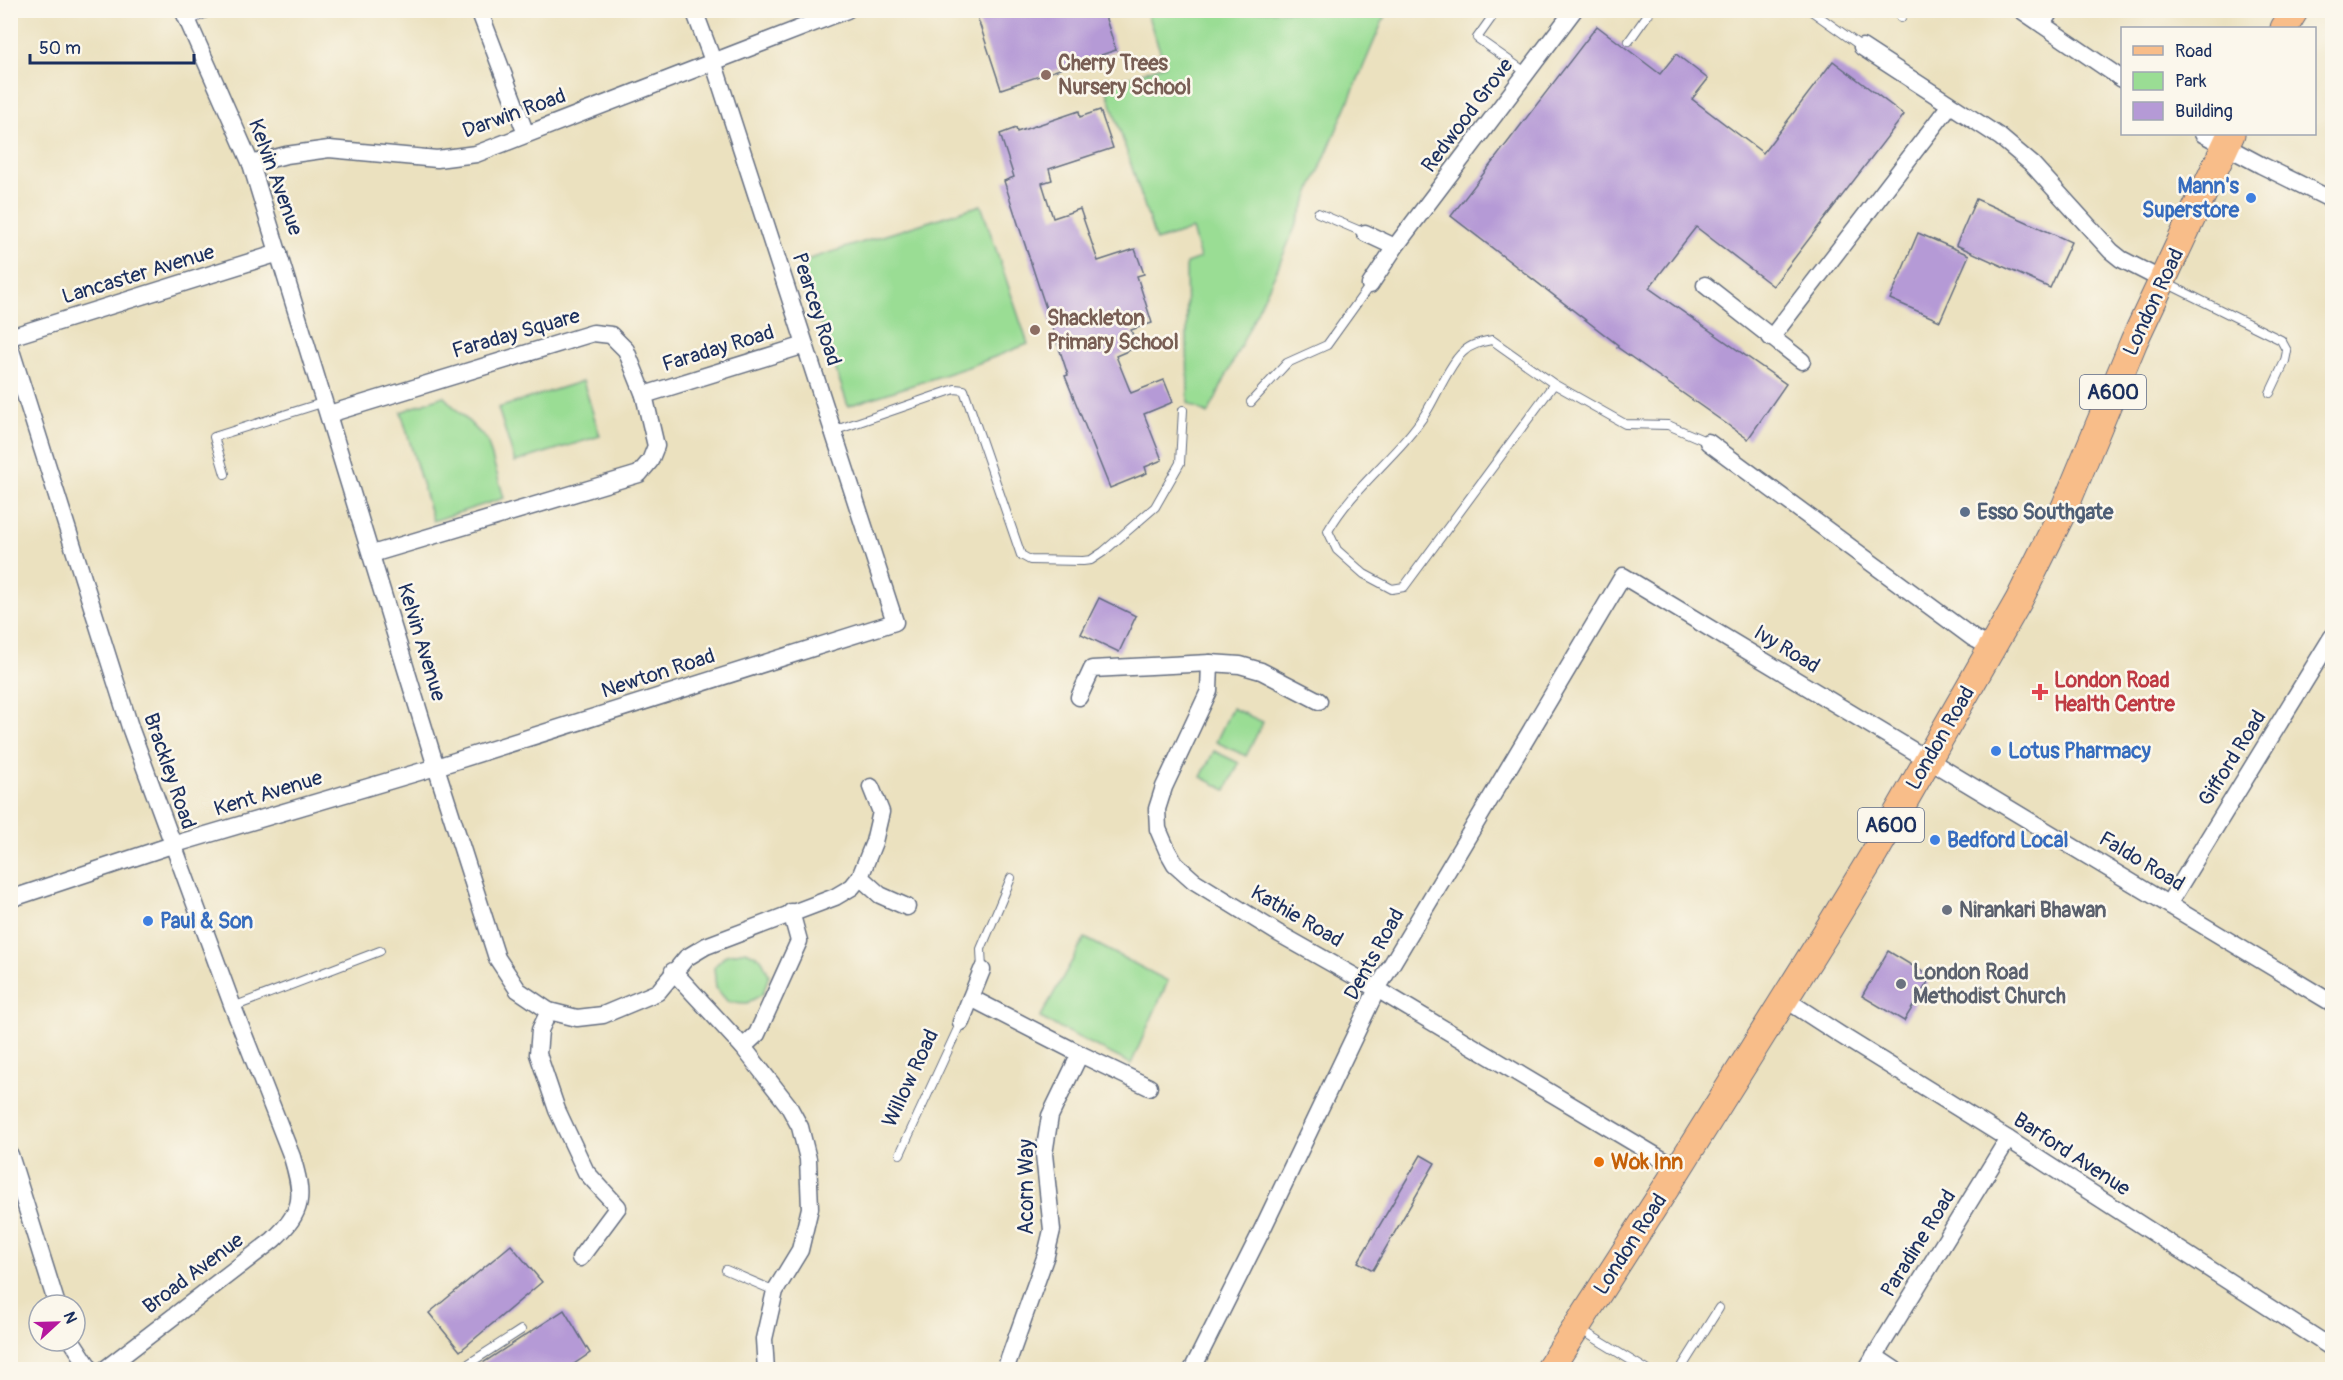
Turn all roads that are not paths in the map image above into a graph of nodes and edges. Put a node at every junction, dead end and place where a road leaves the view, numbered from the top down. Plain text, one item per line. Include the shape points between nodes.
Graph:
1 (214, 10) edge
2 (478, 10) edge
3 (693, 10) edge
4 (847, 10) edge
5 (1497, 10) edge
6 (1574, 10) edge
7 (1651, 10) edge
8 (1810, 10) edge
9 (2021, 10) edge
10 (2295, 10) edge
11 (185, 16) edge
12 (2046, 17) edge
13 (2285, 27) edge
14 (1629, 41) dead end
15 (1862, 48) joint
16 (713, 61) junction
17 (1527, 73) junction
18 (2121, 78) edge
19 (1950, 105) junction
20 (526, 134) junction
21 (2220, 138) edge
22 (251, 164) junction
23 (2332, 200) edge
24 (1318, 213) dead end
25 (1365, 233) joint
26 (1395, 247) junction
27 (279, 254) junction
28 (2164, 282) junction
29 (1370, 285) joint
30 (1705, 285) dead end
31 (10, 337) edge
32 (1771, 338) junction
33 (805, 345) junction
34 (10, 346) edge
35 (1802, 361) dead end
36 (1554, 384) junction
37 (2270, 393) dead end
38 (644, 395) junction
39 (1251, 402) dead end
40 (327, 408) junction
41 (1183, 410) dead end
42 (833, 431) junction
43 (1708, 442) joint
44 (225, 474) dead end
45 (372, 554) junction
46 (1623, 576) joint
47 (895, 622) joint
48 (2332, 637) edge
49 (1992, 648) junction
50 (1210, 663) junction
51 (1078, 697) dead end
52 (1319, 701) dead end
53 (1927, 761) junction
54 (436, 767) junction
55 (871, 787) dead end
56 (172, 845) junction
57 (860, 877) junction
58 (1011, 878) dead end
59 (10, 899) edge
60 (2169, 903) junction
61 (906, 907) dead end
62 (791, 912) junction
63 (380, 951) dead end
64 (982, 969) joint
65 (673, 971) junction
66 (1377, 989) junction
67 (971, 998) junction
68 (1785, 999) junction
69 (2332, 1003) edge
70 (233, 1007) junction
71 (549, 1011) junction
72 (961, 1022) joint
73 (743, 1047) junction
74 (1080, 1054) junction
75 (1149, 1087) dead end
76 (2008, 1139) junction
77 (900, 1154) dead end
78 (10, 1155) edge
79 (1678, 1169) junction
80 (299, 1204) joint
81 (580, 1258) dead end
82 (726, 1270) dead end
83 (775, 1291) junction
84 (53, 1293) edge
85 (1719, 1308) dead end
86 (1577, 1327) junction
87 (521, 1330) dead end
88 (2332, 1348) edge
89 (80, 1353) edge
90 (1870, 1363) edge
91 (91, 1370) edge
92 (104, 1370) edge
93 (459, 1370) edge
94 (766, 1370) edge
95 (1005, 1370) edge
96 (1192, 1370) edge
97 (1549, 1370) edge
98 (1647, 1370) edge
99 (1680, 1370) edge
100 (1895, 1370) edge

1 - 11 lane
2 - 20 street
3 - 16 street, Pearcey Road
4 - 16 street, Darwin Road
5 - 17 lane via 1477,38
6 - 17 street, Redwood Grove
7 - 14 lane
8 - 15 lane
9 - 12 street
10 - 13 main road
11 - 22 street, Kelvin Avenue
12 - 18 street
15 - 19 street
16 - 20 street, Darwin Road
16 - 33 street, Pearcey Road
17 - 26 street, Redwood Grove
19 - 28 street via 2001,137 2032,164 2121,259
19 - 32 street
20 - 22 street, Darwin Road via 476,154 437,159 329,149
21 - 23 street
21 - 28 main road, London Road / A600
22 - 27 street, Kelvin Avenue
24 - 25 lane
25 - 26 street
26 - 29 street, Redwood Grove
27 - 31 street, Lancaster Avenue
27 - 40 street, Kelvin Avenue
28 - 37 lane via 2281,340 2287,351 2285,361
28 - 49 main road, London Road / A600 via 2134,341 2035,571
29 - 39 lane via 1327,345 1287,363
30 - 32 street
32 - 35 street
33 - 38 street, Faraday Road
33 - 42 street, Pearcey Road
34 - 56 street, Brackley Road via 131,730
36 - 36 lane via 1492,340 1472,345 1461,353 1425,414 1392,457 1338,512 1328,531 1336,550 1364,574 1392,589 1404,587
36 - 43 lane via 1625,424 1668,425
38 - 40 street, Faraday Square via 626,350 611,335 593,333
38 - 45 street, Faraday Square via 656,446 639,474
40 - 44 lane via 213,437
40 - 45 street, Kelvin Avenue
41 - 42 lane via 1180,463 1155,507 1103,552 1083,561 1030,560 1021,555 964,390 955,389
42 - 47 street, Pearcey Road
43 - 49 street via 1973,638
45 - 54 street, Kelvin Avenue
46 - 53 street, Ivy Road
46 - 66 street, Dents Road
47 - 54 street, Newton Road
48 - 60 street, Gifford Road
49 - 53 main road, London Road / A600
50 - 51 street via 1092,669
50 - 52 street via 1261,671
50 - 66 street, Kathie Road via 1209,691 1157,809 1158,829 1167,850 1175,864 1194,881
53 - 60 street, Faldo Road
53 - 68 main road, London Road / A600
54 - 56 street, Kent Avenue
54 - 71 street, Kelvin Avenue via 497,958 518,990
55 - 57 street via 881,812
56 - 59 street, Kent Avenue
56 - 70 street, Brackley Road
57 - 61 street via 880,895
57 - 62 street, Kelvin Avenue via 835,897
58 - 64 lane via 981,950
60 - 69 street, Faldo Road
62 - 65 street, Kelvin Avenue via 706,946
62 - 73 street via 799,941 757,1034
63 - 70 lane
64 - 67 street
65 - 71 street, Kelvin Avenue via 658,992 603,1015 577,1018
65 - 73 street
66 - 79 street, Kathie Road
66 - 96 street, Dents Road
67 - 72 street
67 - 74 street
68 - 76 street, Barford Avenue
68 - 79 main road, London Road / A600
70 - 80 street, Brackley Road via 292,1157 300,1183
71 - 81 street via 540,1030 538,1054 557,1110 586,1172 618,1207
72 - 77 lane, Willow Road
73 - 83 street via 788,1105 800,1126 808,1159 810,1208 800,1250
74 - 75 street
74 - 95 street, Acorn Way via 1050,1116 1044,1154 1052,1230
76 - 88 street, Barford Avenue
76 - 90 street, Paradine Road
78 - 84 street
79 - 86 main road, London Road / A600
80 - 92 street, Broad Avenue via 290,1224 273,1240
82 - 83 lane
83 - 94 street via 764,1339
85 - 99 lane
86 - 97 main road, London Road / A600
86 - 98 lane
87 - 93 lane
89 - 91 street
90 - 100 street

